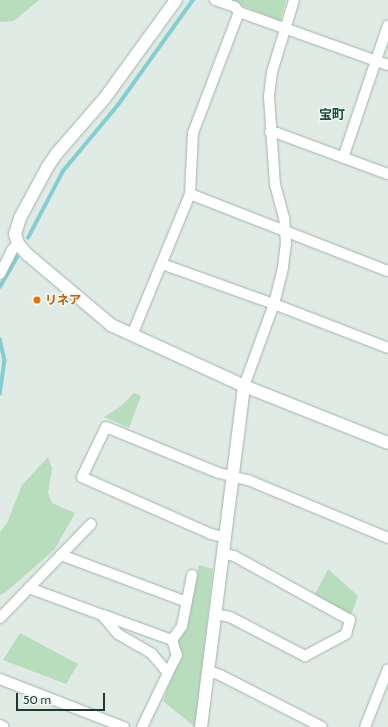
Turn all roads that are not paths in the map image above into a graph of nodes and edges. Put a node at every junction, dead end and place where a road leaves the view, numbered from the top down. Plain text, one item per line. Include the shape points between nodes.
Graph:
1 (176, 0) edge
2 (215, 0) edge
3 (294, 0) edge
4 (239, 12) junction
5 (388, 25) edge
6 (286, 28) junction
7 (375, 61) junction
8 (388, 65) edge
9 (270, 132) junction
10 (343, 158) junction
11 (388, 174) edge
12 (190, 194) junction
13 (286, 231) junction
14 (18, 244) junction
15 (162, 264) junction
16 (387, 268) edge
17 (0, 274) edge
18 (274, 304) junction
19 (132, 335) junction
20 (388, 348) edge
21 (244, 386) junction
22 (388, 443) edge
23 (234, 477) junction
24 (91, 524) dead end
25 (224, 537) junction
26 (388, 538) edge
27 (223, 553) junction
28 (61, 555) junction
29 (192, 575) dead end
30 (29, 588) junction
31 (187, 602) junction
32 (215, 614) junction
33 (102, 615) junction
34 (0, 618) edge
35 (172, 640) junction
36 (388, 669) edge
37 (209, 672) junction
38 (168, 673) junction
39 (0, 680) edge
40 (384, 691) edge
41 (0, 725) edge
42 (4, 727) edge
43 (124, 727) edge
44 (142, 727) edge
45 (201, 727) edge
46 (322, 727) edge
47 (365, 727) edge

1 - 14 street via 104,99 47,168 20,218 15,234
2 - 4 street via 235,7
3 - 6 street
4 - 6 street
4 - 12 street via 193,133
5 - 7 street
6 - 7 street
6 - 9 street via 272,72 269,96
7 - 8 street
7 - 10 street
9 - 10 street
9 - 13 street via 276,191
10 - 11 street
12 - 13 street
12 - 15 street
13 - 16 street
13 - 18 street via 283,268
14 - 17 street via 12,250
14 - 19 street via 93,311 111,325
15 - 18 street
15 - 19 street
18 - 20 street
18 - 21 street
19 - 21 street
21 - 22 street
21 - 23 street
23 - 25 street
23 - 25 street via 106,427 82,477 211,534
23 - 26 street via 248,480
24 - 28 street
25 - 27 street
27 - 32 street
27 - 32 street via 234,556 350,620 346,634 305,656 230,617
28 - 30 street
28 - 31 street
29 - 31 street
30 - 33 street
30 - 34 street
31 - 35 street via 182,626
32 - 37 street
33 - 35 street
33 - 38 street via 118,634 152,654
35 - 38 street via 176,655
36 - 40 street
37 - 45 street
37 - 46 street via 220,675
38 - 44 street
39 - 43 street
40 - 47 street
41 - 42 street

